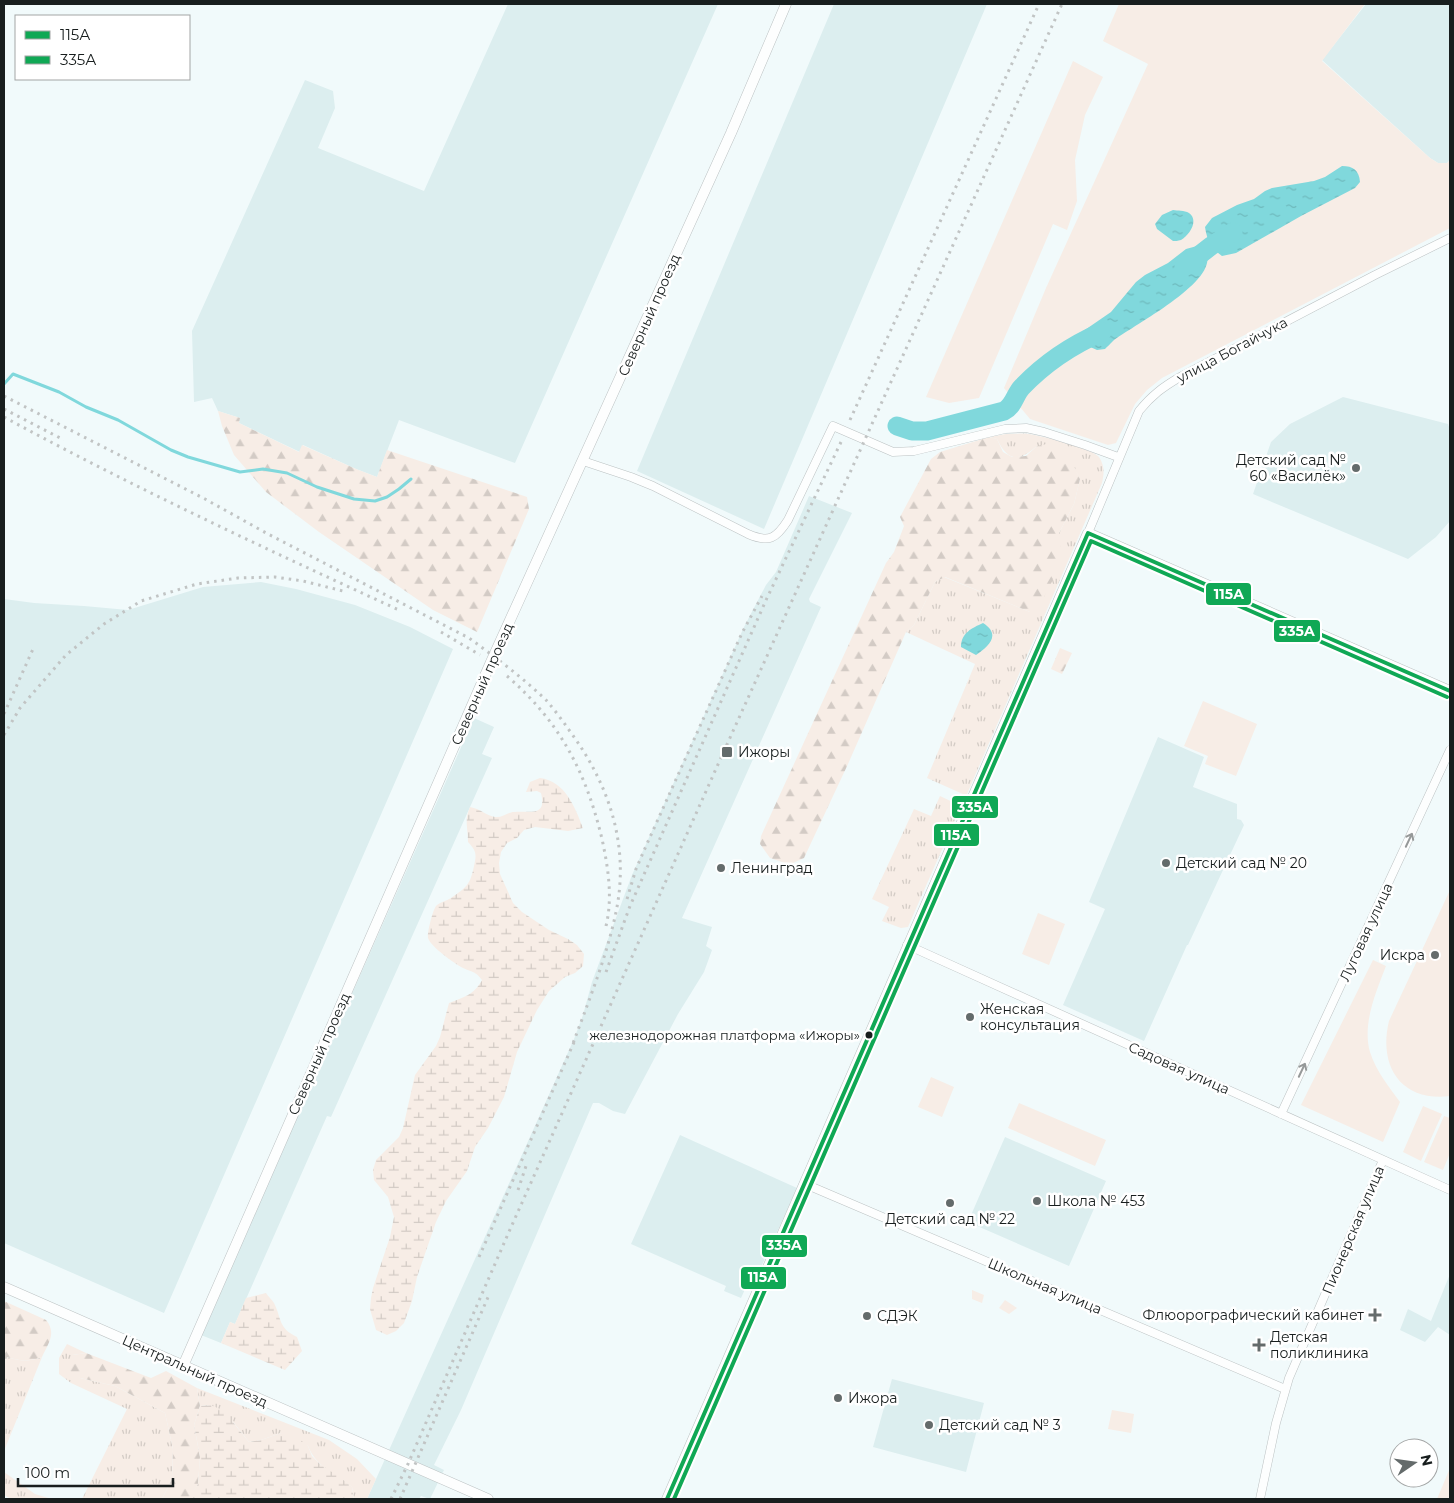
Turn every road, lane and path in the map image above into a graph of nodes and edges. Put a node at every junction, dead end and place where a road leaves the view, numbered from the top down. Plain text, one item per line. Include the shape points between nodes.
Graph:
1 (786, 4) edge
2 (1450, 238) edge
3 (1118, 457) junction
4 (583, 461) junction
5 (1088, 533) junction
6 (1450, 691) edge
7 (1450, 750) edge
8 (907, 945) junction
9 (1281, 1114) junction
10 (1383, 1160) junction
11 (805, 1184) junction
12 (1450, 1190) edge
13 (4, 1287) edge
14 (183, 1366) junction
15 (1285, 1389) junction
16 (488, 1499) edge
17 (668, 1499) edge
18 (1260, 1499) edge

1 - 4 street, Северный проезд
2 - 3 street, улица Богайчука via 1164,386 1138,411
3 - 4 street via 1026,428 1005,429 914,451 893,452 833,426 788,520 775,536 760,540 653,486
3 - 5 street, улица Богайчука
4 - 14 street, Северный проезд
5 - 6 street
5 - 8 street
9 -> 7 street, Луговая улица
8 - 9 street, Садовая улица
8 - 11 street
9 - 10 street, Садовая улица
10 - 12 street, Садовая улица
10 - 15 street, Пионерская улица
11 - 15 street, Школьная улица
11 - 17 street
13 - 14 street, Центральный проезд
14 - 16 street, Центральный проезд
15 - 18 street, Пионерская улица

